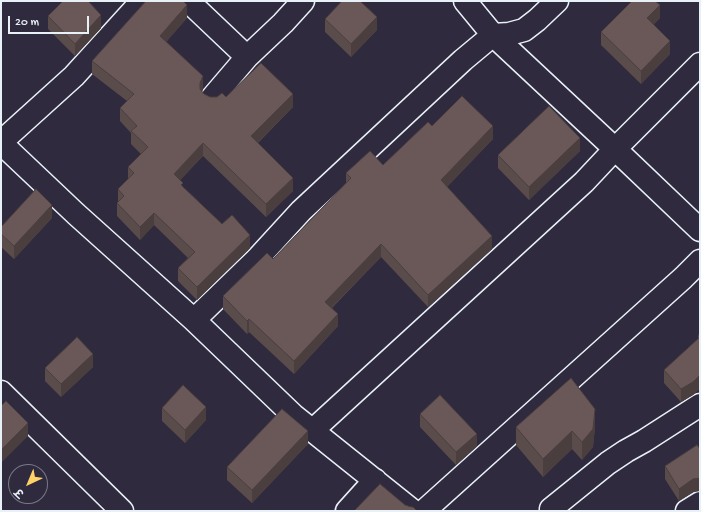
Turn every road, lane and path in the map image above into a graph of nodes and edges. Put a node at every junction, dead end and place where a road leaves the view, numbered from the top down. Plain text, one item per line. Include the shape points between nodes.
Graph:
1 (142, 1) edge
2 (188, 1) edge
3 (303, 1) edge
4 (465, 1) edge
5 (557, 1) edge
6 (493, 34) junction
7 (247, 57) junction
8 (700, 64) edge
9 (212, 98) edge
10 (1, 142) edge
11 (615, 149) junction
12 (700, 230) edge
13 (700, 261) edge
14 (194, 320) junction
15 (1, 392) edge
16 (700, 405) edge
17 (313, 430) junction
18 (375, 480) junction
19 (700, 503) edge
20 (551, 509) dead end
21 (122, 511) edge
22 (347, 511) edge
23 (413, 511) edge
24 (424, 511) edge
25 (687, 511) edge

1 - 10 street via 74,76
2 - 7 street
3 - 7 street
4 - 6 street
5 - 6 street via 524,30 509,34
6 - 11 street
6 - 14 street via 301,211 257,259
7 - 9 street
8 - 11 street
10 - 14 street via 76,214
11 - 12 street
11 - 17 street via 584,182
13 - 24 street
14 - 17 street via 293,415
15 - 21 street
16 - 20 street via 608,463
17 - 18 street
18 - 22 street
18 - 23 street
19 - 25 street

